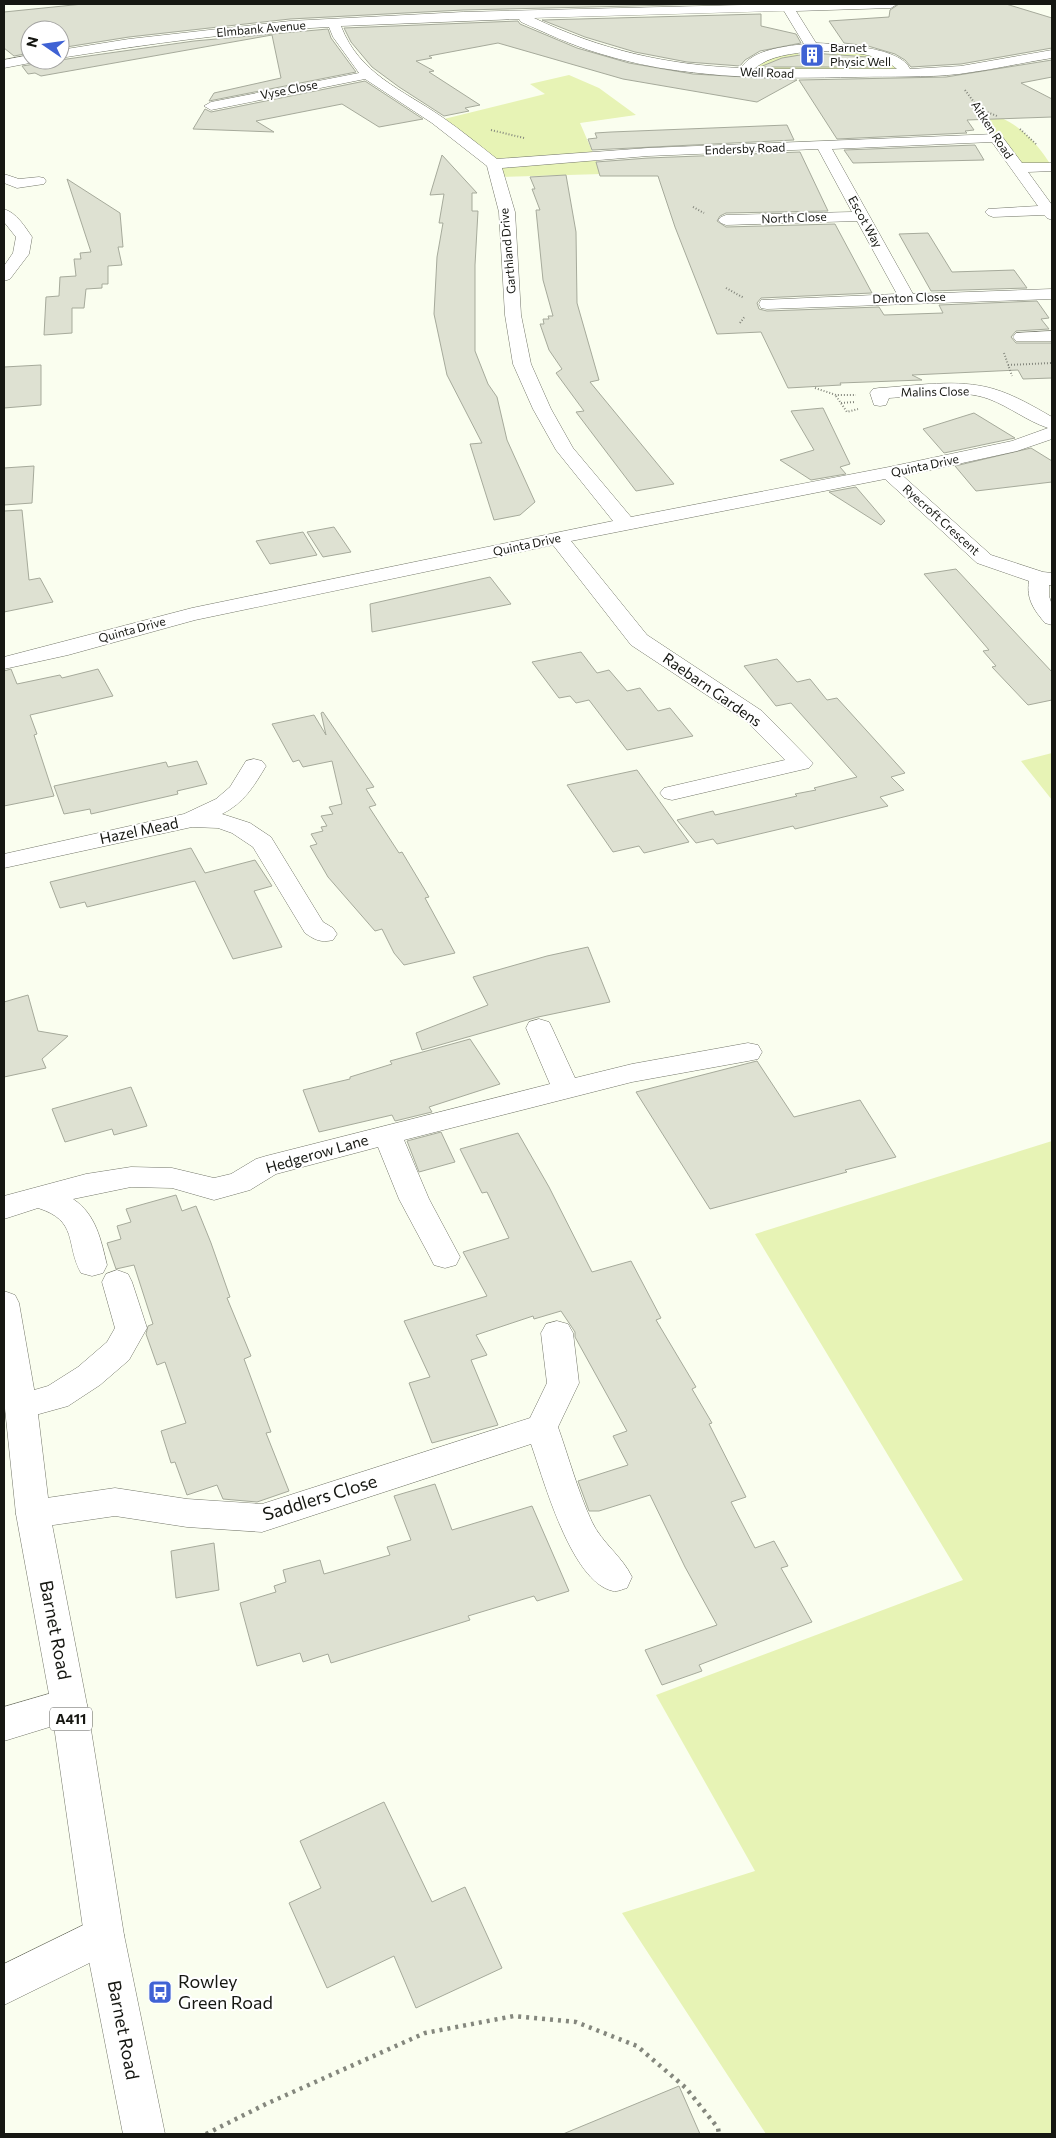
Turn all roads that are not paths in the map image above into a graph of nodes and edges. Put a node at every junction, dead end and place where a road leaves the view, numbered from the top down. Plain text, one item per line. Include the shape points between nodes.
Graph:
1 (891, 4) edge
2 (787, 6) edge
3 (462, 10) edge
4 (519, 16) junction
5 (334, 23) junction
6 (812, 47) junction
7 (70, 52) edge
8 (1052, 54) edge
9 (20, 62) edge
10 (4, 64) edge
11 (907, 72) junction
12 (746, 73) junction
13 (367, 75) junction
14 (210, 106) dead end
15 (996, 138) joint
16 (823, 146) junction
17 (494, 164) junction
18 (1052, 167) edge
19 (1017, 168) junction
20 (4, 178) edge
21 (8, 197) dead end
22 (993, 212) dead end
23 (1050, 213) edge
24 (4, 214) edge
25 (861, 216) junction
26 (726, 220) dead end
27 (4, 276) edge
28 (1050, 297) edge
29 (907, 298) junction
30 (767, 304) dead end
31 (1052, 336) edge
32 (1022, 337) road end
33 (879, 397) road end
34 (1052, 424) edge
35 (1052, 433) edge
36 (889, 473) junction
37 (626, 524) junction
38 (558, 539) junction
39 (1046, 579) edge
40 (1052, 619) edge
41 (4, 663) edge
42 (254, 766) dead end
43 (672, 793) dead end
44 (191, 820) junction
45 (4, 861) edge
46 (324, 934) dead end
47 (539, 1028) dead end
48 (748, 1052) dead end
49 (567, 1090) junction
50 (386, 1134) junction
51 (39, 1197) junction
52 (4, 1208) edge
53 (445, 1257) dead end
54 (4, 1303) edge
55 (556, 1333) dead end
56 (21, 1406) junction
57 (542, 1427) junction
58 (33, 1514) junction
59 (615, 1577) dead end
60 (68, 1705) junction
61 (4, 1724) edge
62 (104, 1935) junction
63 (4, 1985) edge
64 (144, 2134) edge

1 - 2 street, Elmbank Avenue
2 - 4 street, Elmbank Avenue
2 - 6 street
3 - 4 street, Elmbank Avenue
3 - 5 street, Elmbank Avenue
4 - 12 street, Well Road via 584,44 634,59
5 - 7 street, Elmbank Avenue via 222,32
5 - 13 street via 339,36
6 - 11 street via 863,51 885,57
6 - 12 street via 762,57 747,68
8 - 11 street, Well Road via 948,71
9 - 10 street
11 - 12 street, Well Road
13 - 14 street, Vyse Close
13 - 17 street via 437,120
15 - 16 street, Endersby Road
15 - 19 street, Aitken Road
16 - 17 street, Endersby Road via 648,152
16 - 25 street, Escot Way
17 - 37 street, Garthland Drive via 507,212 513,315 522,364 542,409 566,450
18 - 19 street
19 - 23 street, Aitken Road
20 - 21 street via 16,184 34,186
22 - 23 street
24 - 27 street via 24,237 21,254
25 - 26 street, North Close
25 - 29 street, Escot Way
28 - 29 street, Denton Close
29 - 30 street, Denton Close
31 - 32 street
33 - 34 street, Malins Close via 964,389 986,392
35 - 36 street, Quinta Drive via 1017,445
36 - 37 street, Quinta Drive
36 - 39 street, Ryecroft Crescent via 984,559
37 - 38 street, Quinta Drive
38 - 41 street, Quinta Drive via 192,614
38 - 43 street, Raebarn Gardens via 639,640 754,716 801,763
39 - 40 street via 1038,598
42 - 44 street, Hazel Mead via 239,791 224,804
44 - 45 street, Hazel Mead
44 - 46 street via 221,821 241,828 262,842 314,927
47 - 49 street
48 - 49 street, Hedgerow Lane via 632,1073
49 - 50 street, Hedgerow Lane
50 - 51 street, Hedgerow Lane via 266,1166 240,1183 214,1189 172,1178 131,1177
50 - 53 street via 414,1199
51 - 52 street, Hedgerow Lane
51 - 56 street via 60,1203 79,1218 131,1328 118,1351 89,1376 57,1397
54 - 56 street, Barnet Road / A411
55 - 57 street via 563,1383
56 - 58 street, Barnet Road / A411
57 - 58 street, Saddlers Close via 262,1518 187,1513 115,1502
57 - 59 street via 577,1528 597,1559
58 - 60 street, Barnet Road / A411
60 - 61 street
60 - 62 street, Barnet Road / A411
62 - 63 street
62 - 64 street, Barnet Road / A411

